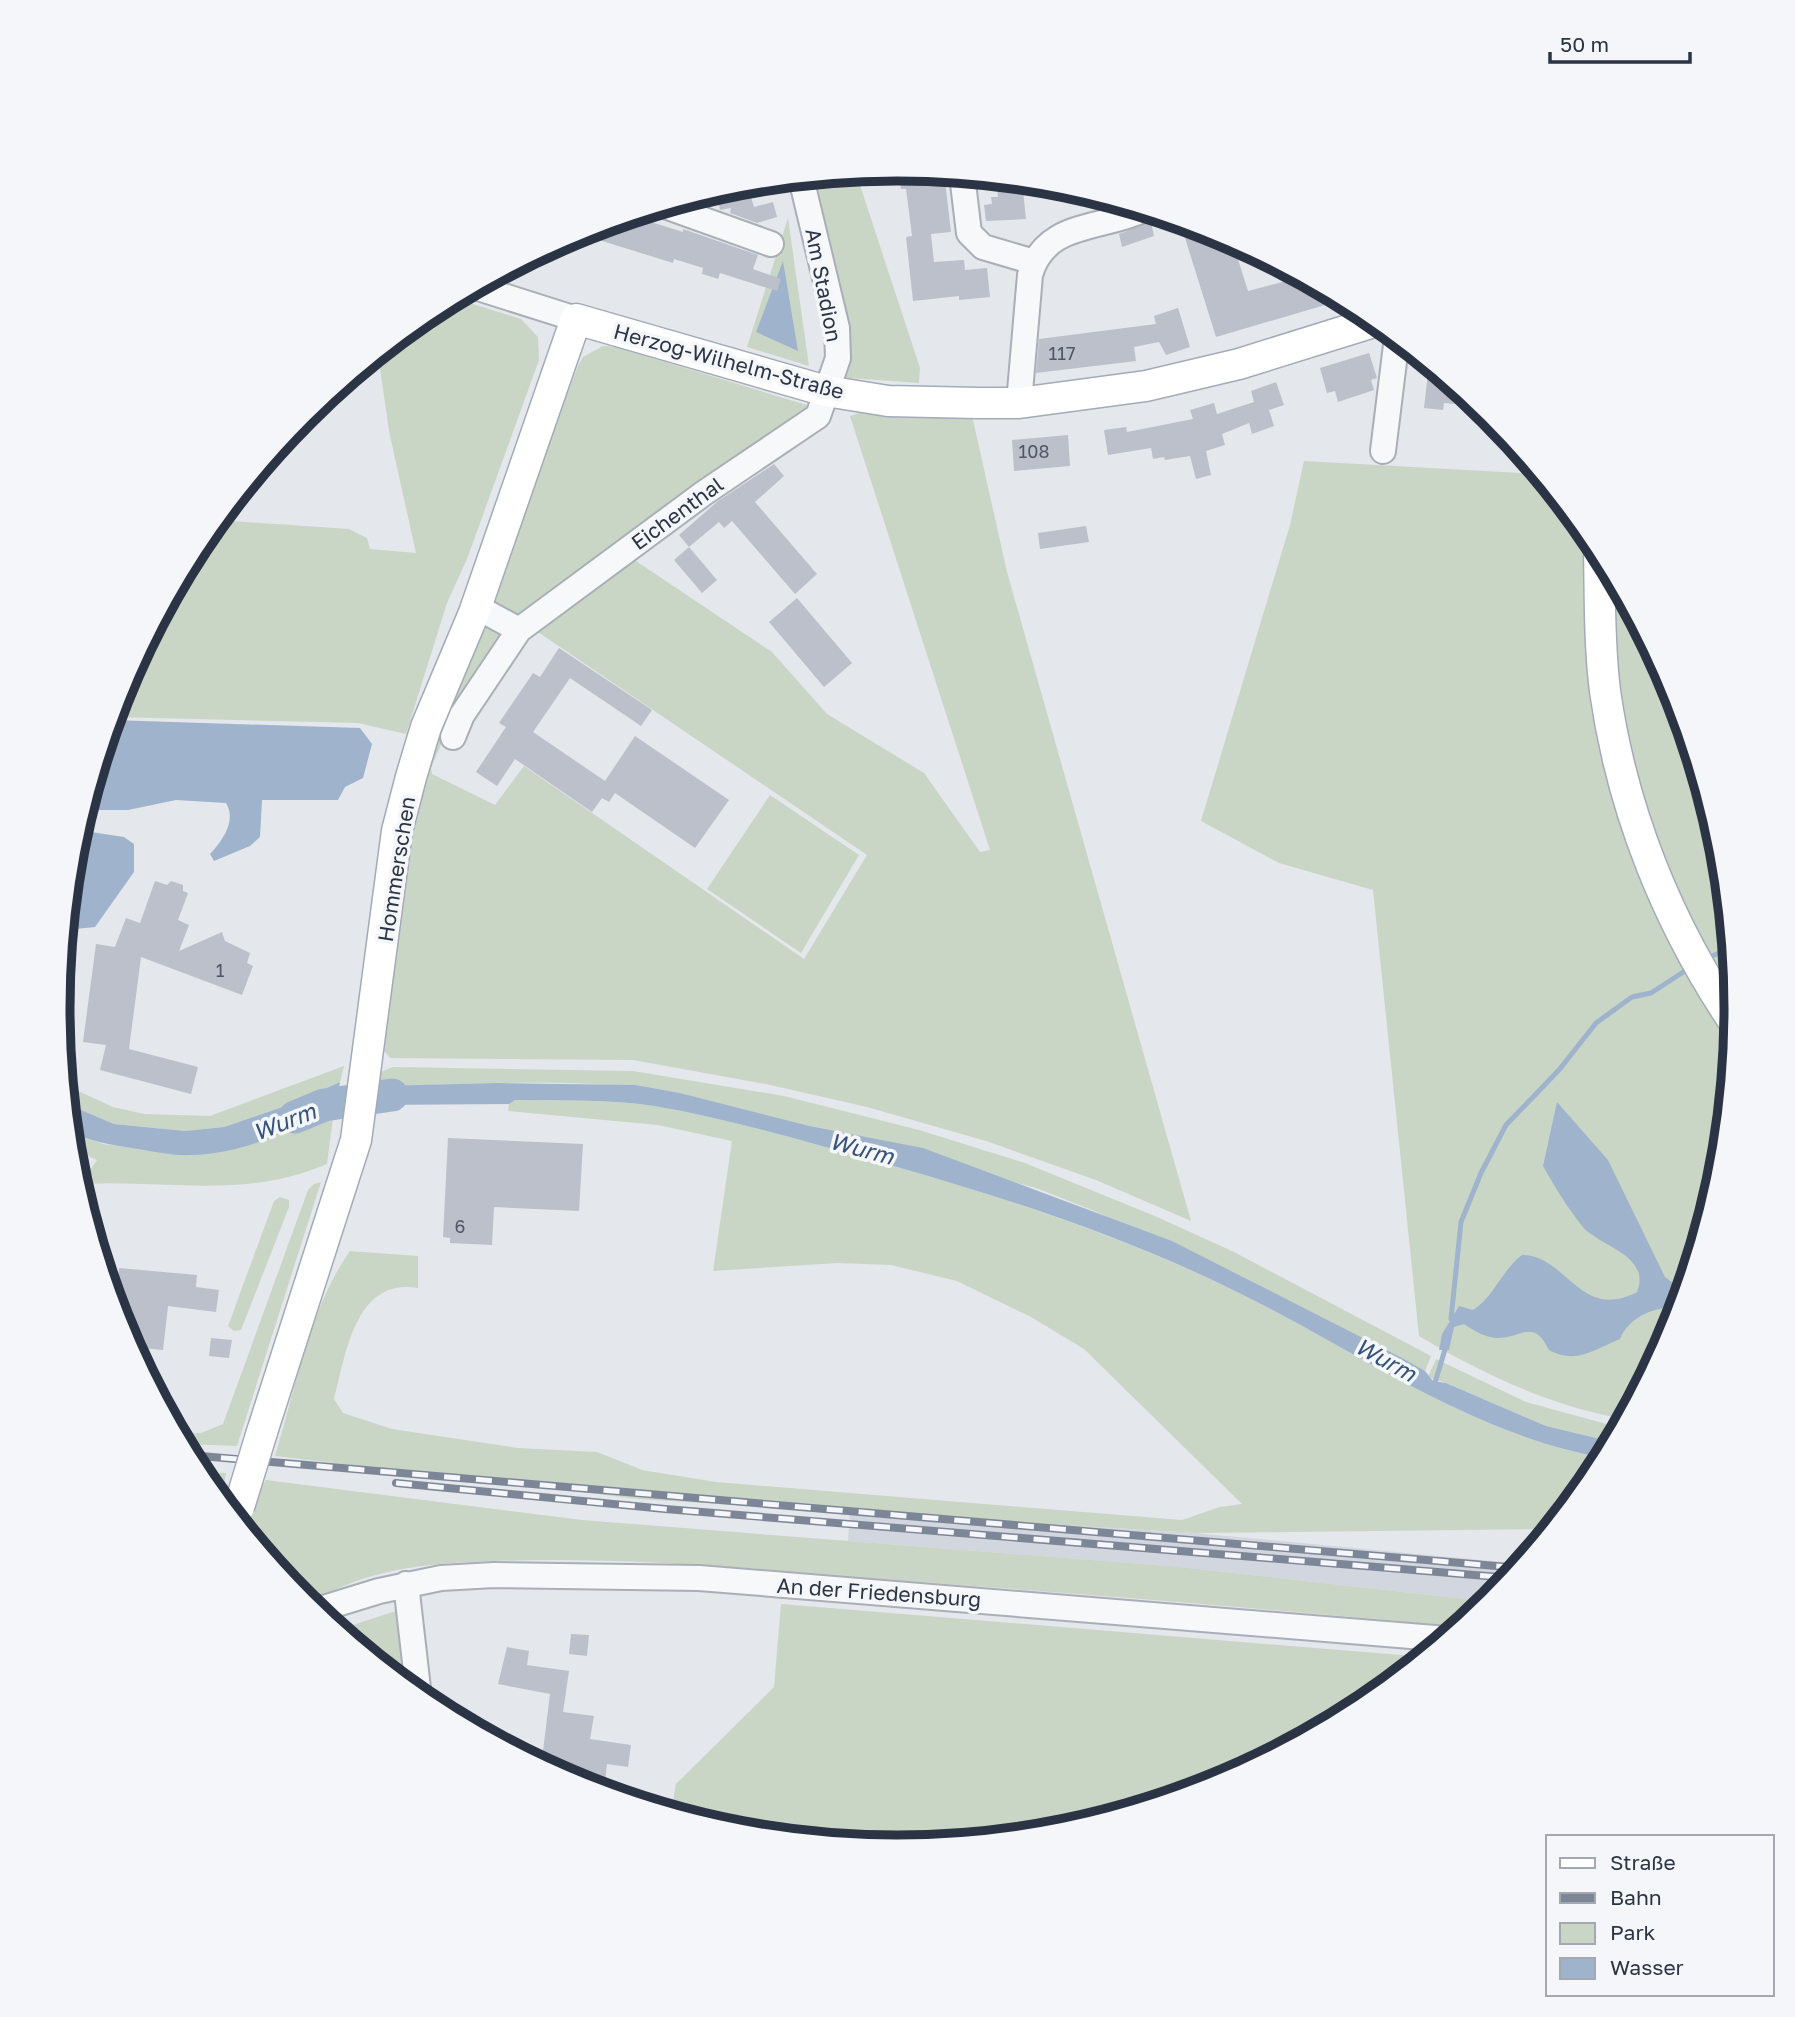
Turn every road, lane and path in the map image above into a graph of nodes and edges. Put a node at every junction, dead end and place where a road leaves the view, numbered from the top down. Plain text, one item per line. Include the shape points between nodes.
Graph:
1 (963, 184) edge
2 (803, 187) edge
3 (682, 209) edge
4 (1132, 215) edge
5 (771, 244) dead end
6 (1034, 262) junction
7 (487, 291) edge
8 (576, 318) junction
9 (1364, 325) edge
10 (1395, 347) edge
11 (826, 391) junction
12 (1019, 403) junction
13 (1383, 451) dead end
14 (1600, 572) edge
15 (475, 606) junction
16 (519, 630) junction
17 (453, 737) dead end
18 (1725, 1008) edge
19 (238, 1508) edge
20 (406, 1584) junction
21 (326, 1607) edge
22 (1434, 1638) edge
23 (417, 1682) edge

1 - 6 street via 968,233 983,247
2 - 11 street, Am Stadion via 837,328 838,358
3 - 5 street
4 - 6 street via 1062,233
6 - 12 street
7 - 8 street
8 - 11 main road, Herzog-Wilhelm-Straße
8 - 15 main road, Hommerschen
9 - 12 main road, Herzog-Wilhelm-Straße via 1239,364 1146,386
10 - 13 street
11 - 12 main road, Herzog-Wilhelm-Straße via 888,401
11 - 16 street, Eichenthal via 818,416 704,493
14 - 18 main road via 1605,688 1632,813 1670,914
15 - 16 street
15 - 19 main road, Hommerschen, bridge via 426,727 397,831 356,1140
16 - 17 street, Eichenthal via 462,715
20 - 21 street, An der Friedensburg
20 - 22 street, An der Friedensburg via 494,1575 699,1578
20 - 23 street

